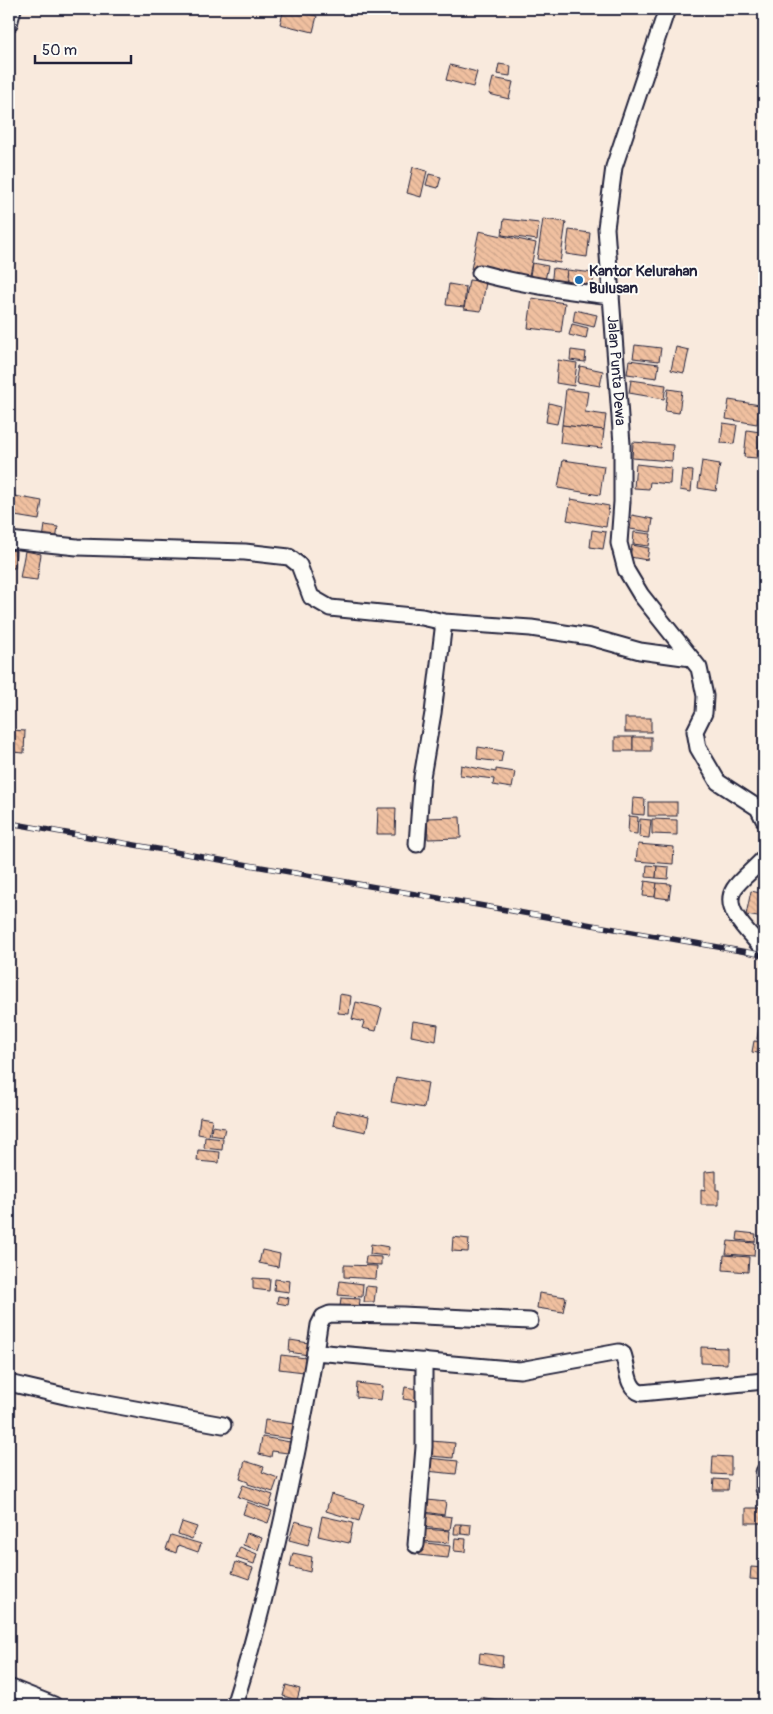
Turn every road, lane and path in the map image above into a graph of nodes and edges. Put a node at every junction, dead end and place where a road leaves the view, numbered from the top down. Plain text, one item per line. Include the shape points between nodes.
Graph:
1 (13, 9) edge
2 (666, 9) edge
3 (9, 24) edge
4 (480, 272) dead end
5 (611, 296) junction
6 (9, 540) edge
7 (444, 622) junction
8 (691, 658) junction
9 (764, 820) edge
10 (417, 844) dead end
11 (764, 858) edge
12 (764, 950) edge
13 (530, 1321) dead end
14 (316, 1352) junction
15 (424, 1361) junction
16 (764, 1381) edge
17 (9, 1383) edge
18 (223, 1425) dead end
19 (764, 1472) edge
20 (764, 1489) edge
21 (416, 1545) dead end
22 (9, 1687) edge
23 (54, 1705) edge
24 (234, 1705) edge

1 - 3 street
2 - 5 street, Jalan Punta Dewa via 614,167 606,228
4 - 5 street via 544,288
5 - 8 street, Jalan Punta Dewa via 622,444 619,544 626,570 641,595
6 - 7 street via 77,547 245,552 289,557 300,565 311,597 330,608
7 - 8 street via 531,628 590,637 640,651
7 - 10 street via 422,777
8 - 9 street, Jalan Punta Dewa via 699,668 705,696 704,713 695,731 698,748 718,782 758,808
11 - 12 street via 734,888 729,901 732,912
13 - 14 street via 402,1314 330,1314 323,1317 319,1325
14 - 15 street
14 - 24 street via 271,1573
15 - 16 street via 520,1370 618,1352 623,1354 631,1386 641,1393
15 - 21 street via 424,1447
17 - 18 street
19 - 20 street
22 - 23 street

